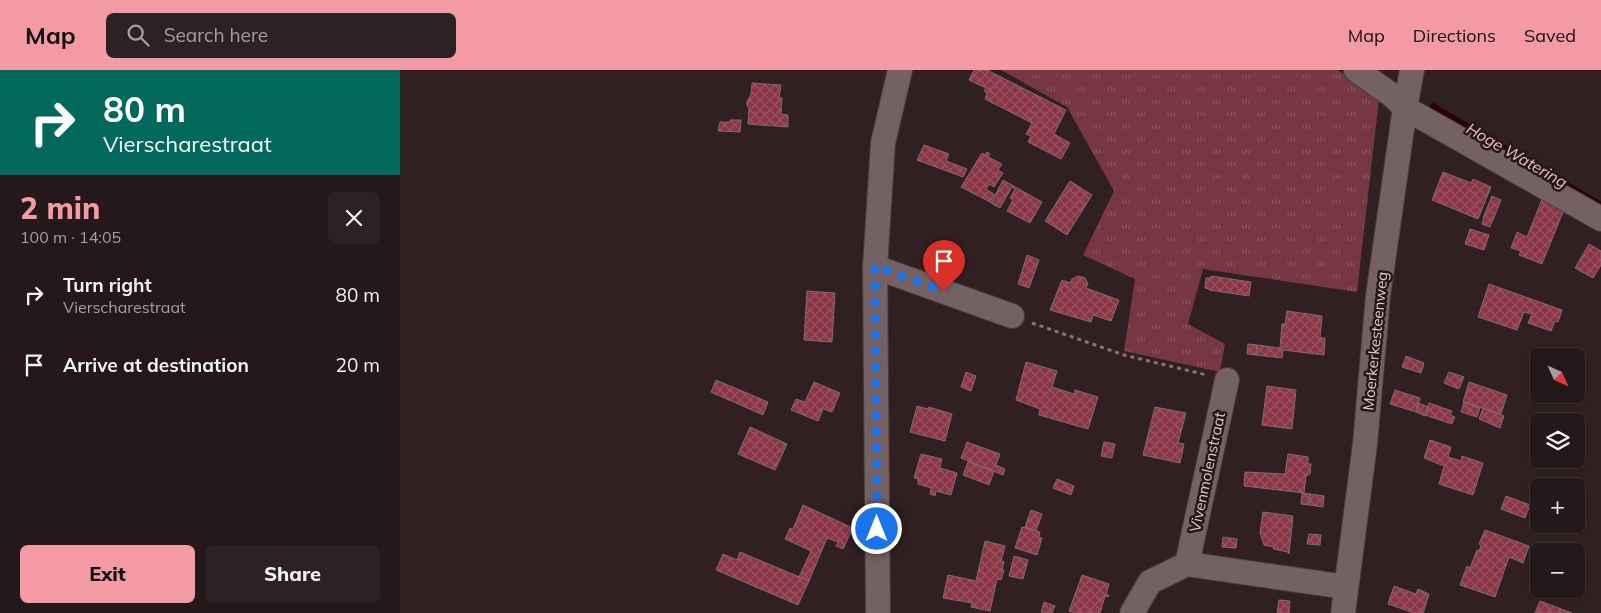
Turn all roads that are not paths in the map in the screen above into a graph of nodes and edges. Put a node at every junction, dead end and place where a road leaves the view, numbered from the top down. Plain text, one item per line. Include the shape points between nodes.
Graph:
1 (900, 70) edge
2 (1356, 70) edge
3 (1412, 70) edge
4 (1405, 108) junction
5 (1601, 219) edge
6 (875, 266) junction
7 (1012, 316) road end
8 (1227, 380) road end
9 (1188, 564) junction
10 (1346, 587) junction
11 (878, 613) edge
12 (1132, 613) edge
13 (1343, 613) edge

1 - 6 street via 883,143
2 - 4 street
3 - 4 street, Moerkerkesteenweg
4 - 5 street
4 - 10 street, Moerkerkesteenweg via 1378,296 1365,444
6 - 7 street
6 - 11 street
8 - 9 street, Vivenmolenstraat
9 - 10 street
9 - 12 street via 1150,582
10 - 13 street, Moerkerkesteenweg

